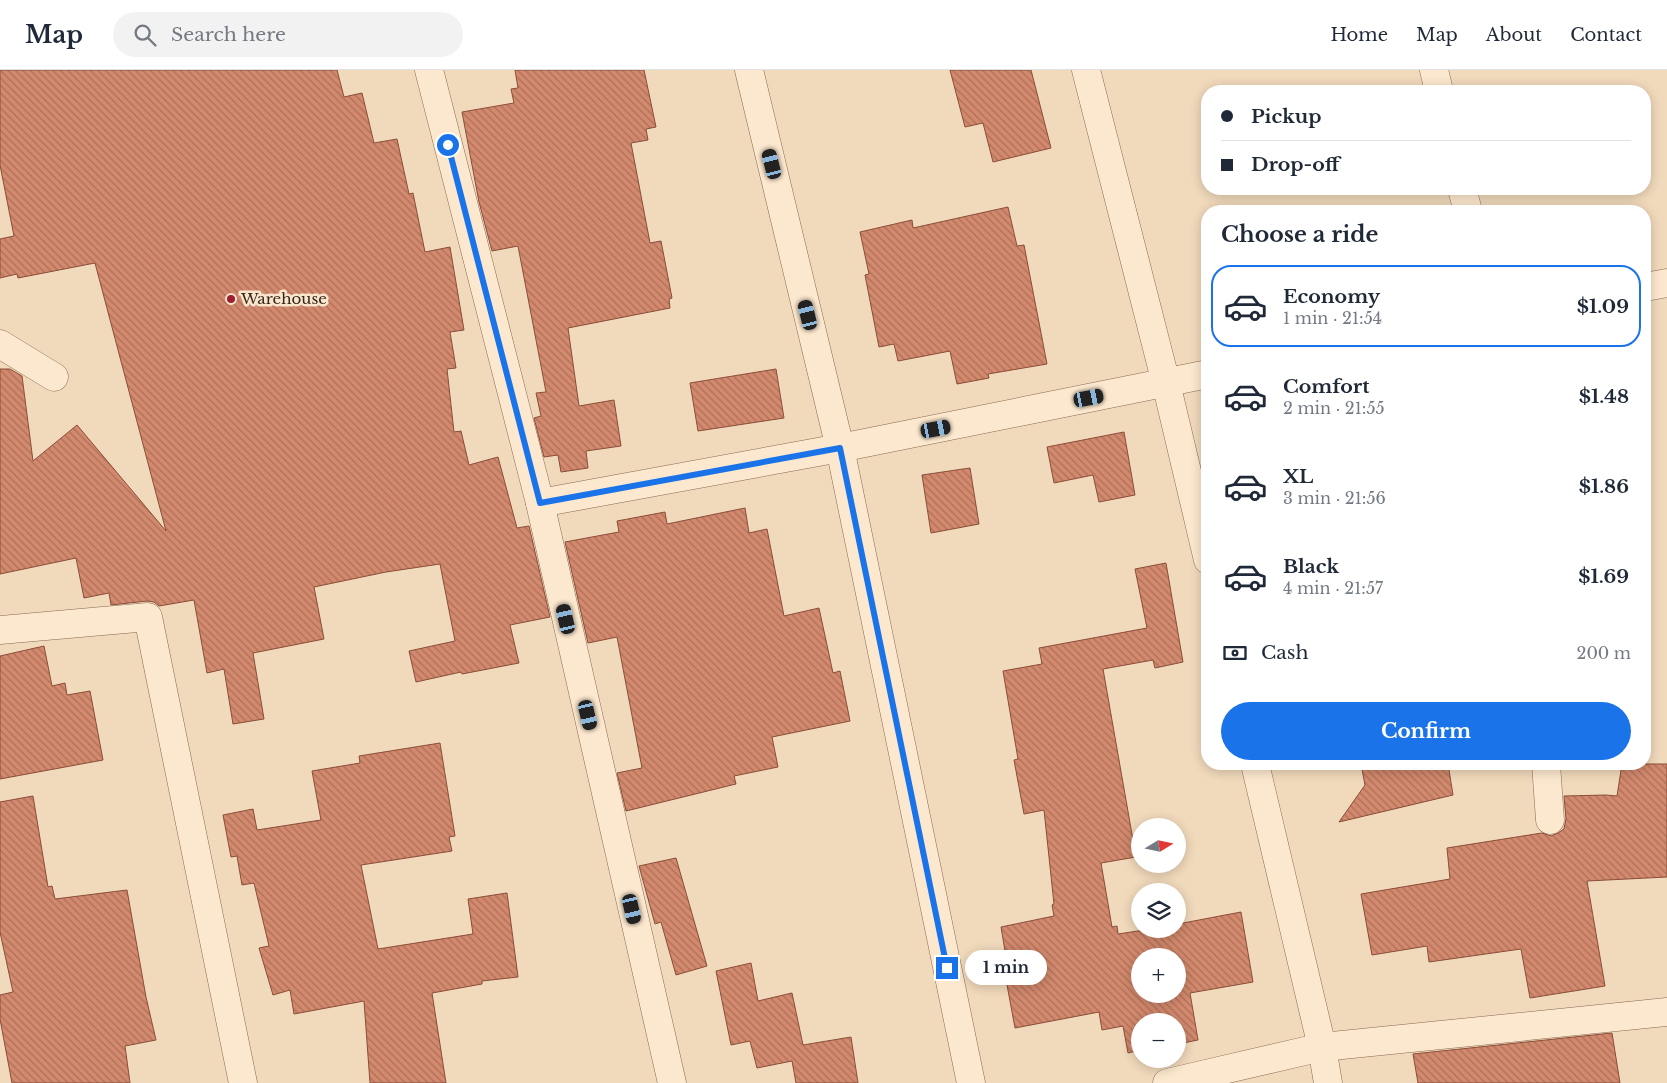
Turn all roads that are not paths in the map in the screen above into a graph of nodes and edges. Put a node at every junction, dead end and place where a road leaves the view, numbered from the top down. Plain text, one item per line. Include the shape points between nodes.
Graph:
1 (429, 70) edge
2 (749, 70) edge
3 (1086, 70) edge
4 (1434, 70) edge
5 (1438, 85) edge
6 (1667, 283) edge
7 (1651, 286) edge
8 (0, 344) edge
9 (1201, 376) edge
10 (54, 377) dead end
11 (1166, 383) junction
12 (840, 448) junction
13 (540, 503) junction
14 (1201, 530) edge
15 (0, 630) edge
16 (1256, 770) edge
17 (1546, 770) edge
18 (1550, 820) dead end
19 (1667, 1012) edge
20 (1322, 1047) junction
21 (243, 1083) edge
22 (672, 1083) edge
23 (971, 1083) edge
24 (1168, 1083) edge
25 (1328, 1083) edge

1 - 13 street
2 - 12 street
3 - 11 street
4 - 5 street
6 - 7 street
8 - 10 street
9 - 11 street
11 - 12 street
11 - 14 street
12 - 13 street
12 - 23 street
13 - 22 street
15 - 21 street via 148,617
16 - 20 street
17 - 18 street
19 - 20 street
20 - 24 street
20 - 25 street

